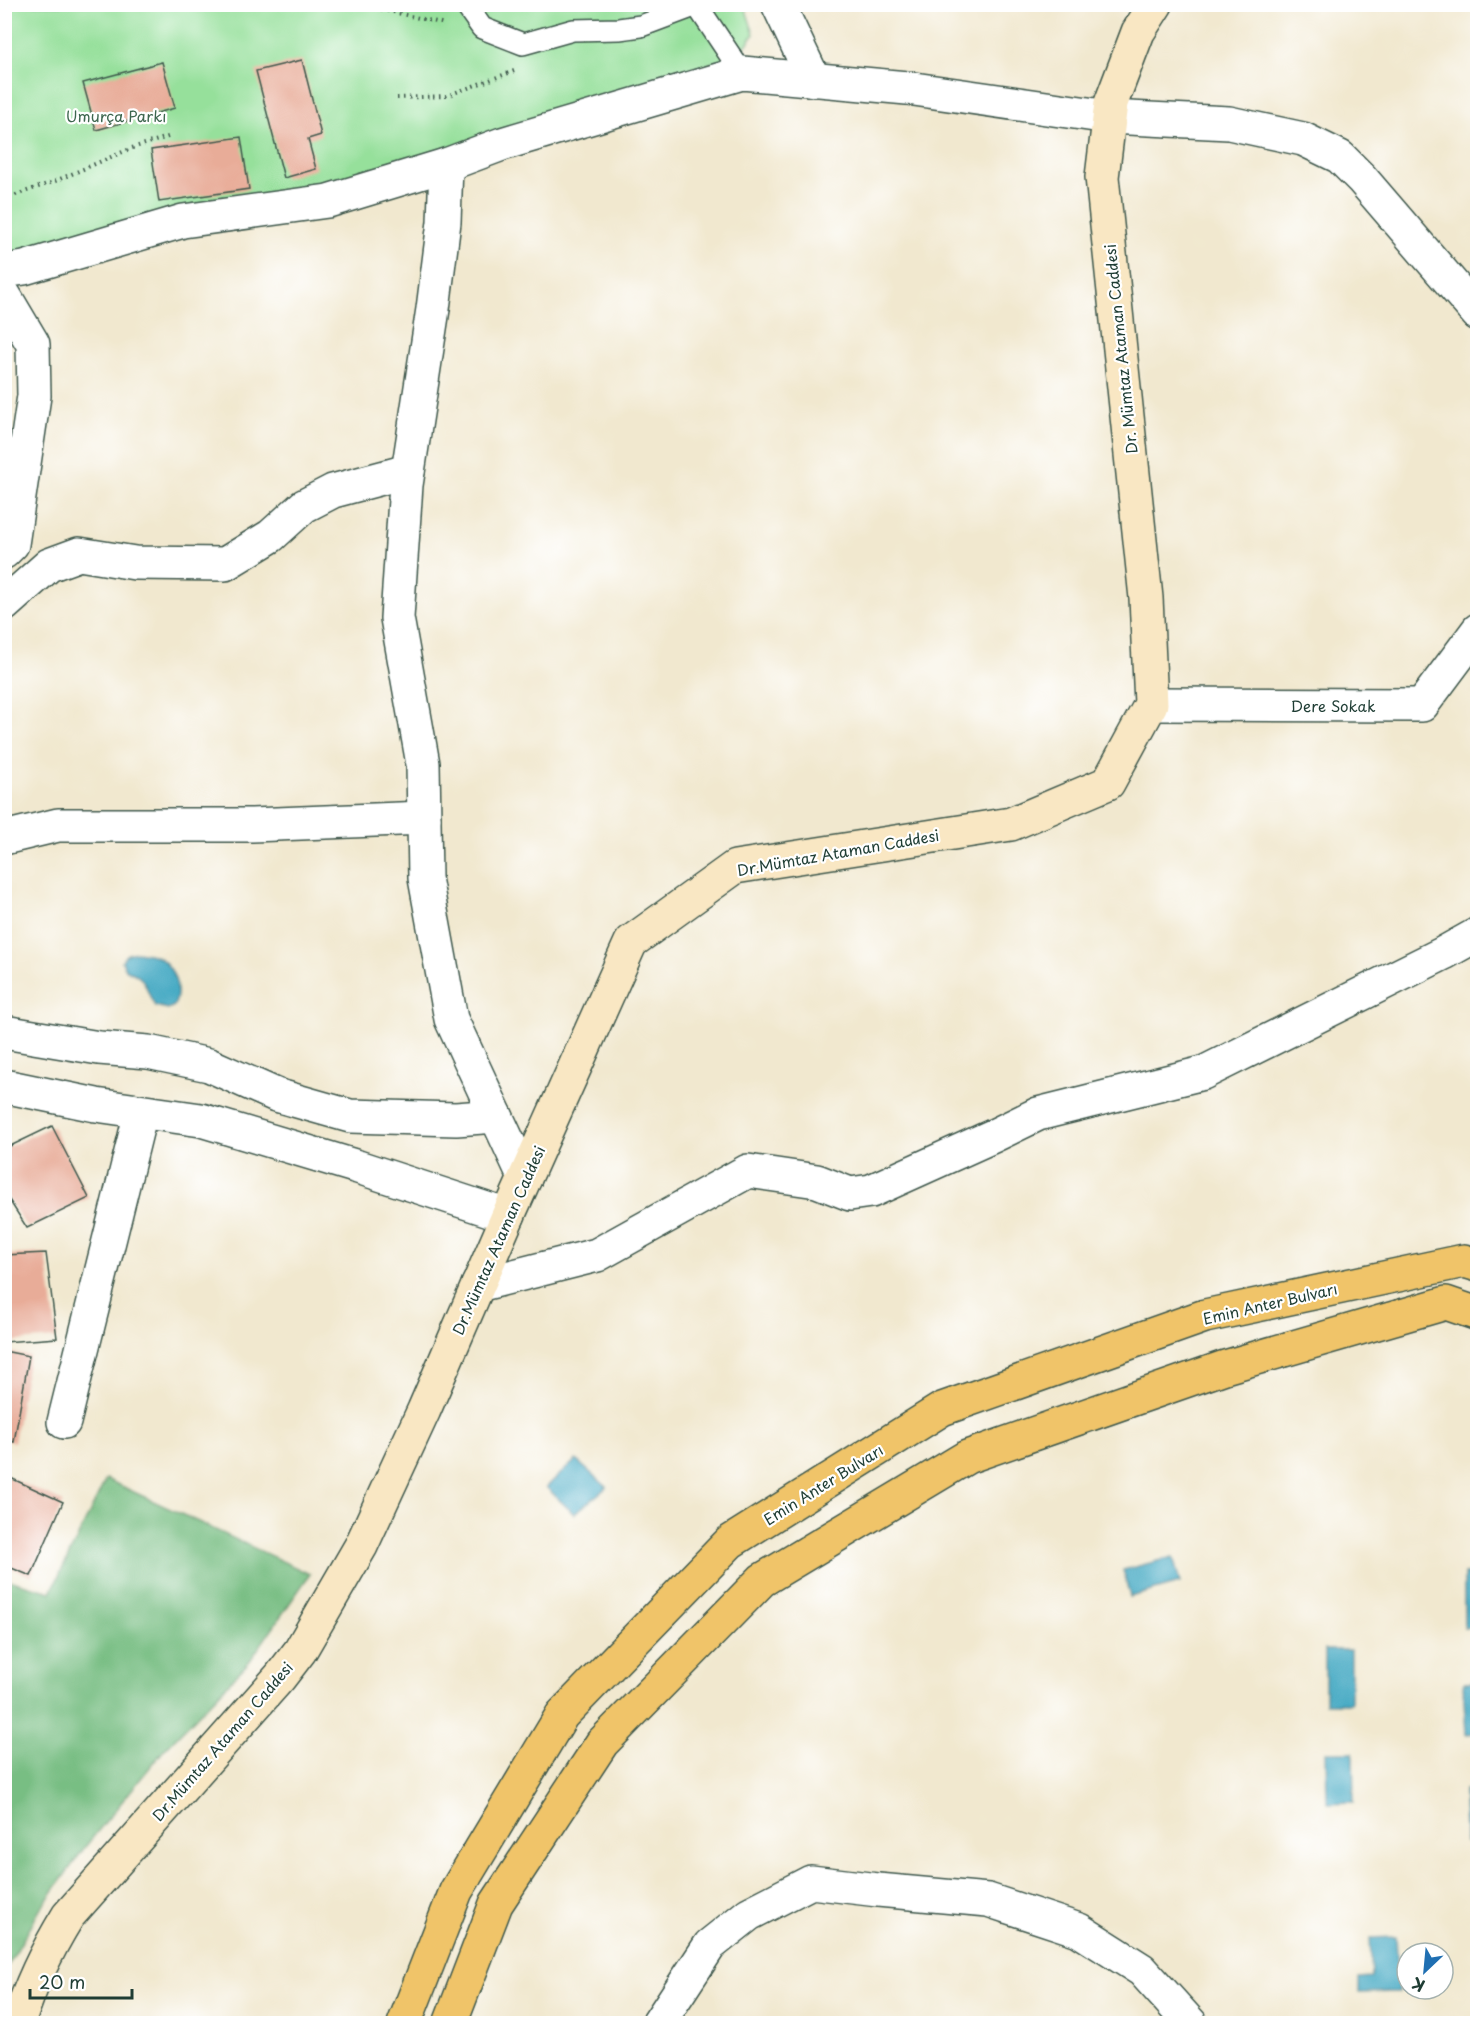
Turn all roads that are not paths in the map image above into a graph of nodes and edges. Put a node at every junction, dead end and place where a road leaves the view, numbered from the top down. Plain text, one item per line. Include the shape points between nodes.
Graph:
1 (465, 4) edge
2 (778, 4) edge
3 (1156, 4) edge
4 (697, 5) edge
5 (742, 73) junction
6 (814, 80) junction
7 (1109, 117) junction
8 (446, 165) junction
9 (4, 270) edge
10 (4, 295) edge
11 (1478, 314) edge
12 (408, 471) junction
13 (4, 552) edge
14 (4, 605) edge
15 (1478, 630) edge
16 (1151, 704) junction
17 (424, 818) junction
18 (4, 838) edge
19 (1478, 933) edge
20 (4, 1032) edge
21 (4, 1086) edge
22 (141, 1112) junction
23 (496, 1116) junction
24 (525, 1178) junction
25 (508, 1216) junction
26 (1478, 1265) edge
27 (478, 1285) junction
28 (1478, 1314) edge
29 (64, 1422) dead end
30 (18, 2024) edge
31 (404, 2024) edge
32 (450, 2024) edge
33 (658, 2024) edge
34 (1191, 2024) edge

1 - 4 lane via 482,28 523,44 573,30 641,26
2 - 6 street
3 - 7 street, Dr. Mümtaz Ataman Caddesi via 1138,32
4 - 5 lane
5 - 6 street
5 - 8 street via 502,144
6 - 7 street via 907,88
7 - 11 street via 1229,123 1303,139 1340,157
7 - 16 street, Dr. Mümtaz Ataman Caddesi via 1102,177 1146,598
8 - 9 street via 328,201 183,220
8 - 12 street via 436,287
10 - 13 street via 33,344 34,396 12,544
12 - 14 street via 333,491 304,506 271,536 225,564 135,563 79,554 49,565
12 - 17 street via 397,618 423,764
15 - 16 street, Dere Sokak via 1422,705
16 - 24 street, Dr.Mümtaz Ataman Caddesi via 1108,783 1011,824 735,867 631,942
17 - 18 street via 252,825 58,825
17 - 23 street via 425,878 452,1019
19 - 27 street via 1203,1073 1038,1114 871,1191 850,1194 817,1181 748,1171 597,1255
20 - 23 street via 148,1052 209,1065 276,1095 350,1116
21 - 22 street
22 - 25 street via 201,1120
22 - 29 street
23 - 24 street
24 - 25 street, Dr.Mümtaz Ataman Caddesi
25 - 27 street, Dr.Mümtaz Ataman Caddesi
26 - 31 highway, Emin Anter Bulvarı via 1464,1261 1205,1316 942,1408 730,1542 562,1715 456,1891
27 - 30 street, Dr.Mümtaz Ataman Caddesi via 361,1546 306,1642 265,1695 68,1916 37,1971
28 - 32 highway via 1446,1303 1225,1367 966,1457 762,1580 602,1743 496,1904
33 - 34 street via 710,1945 749,1914 811,1882 988,1900 1079,1930 1142,1970

